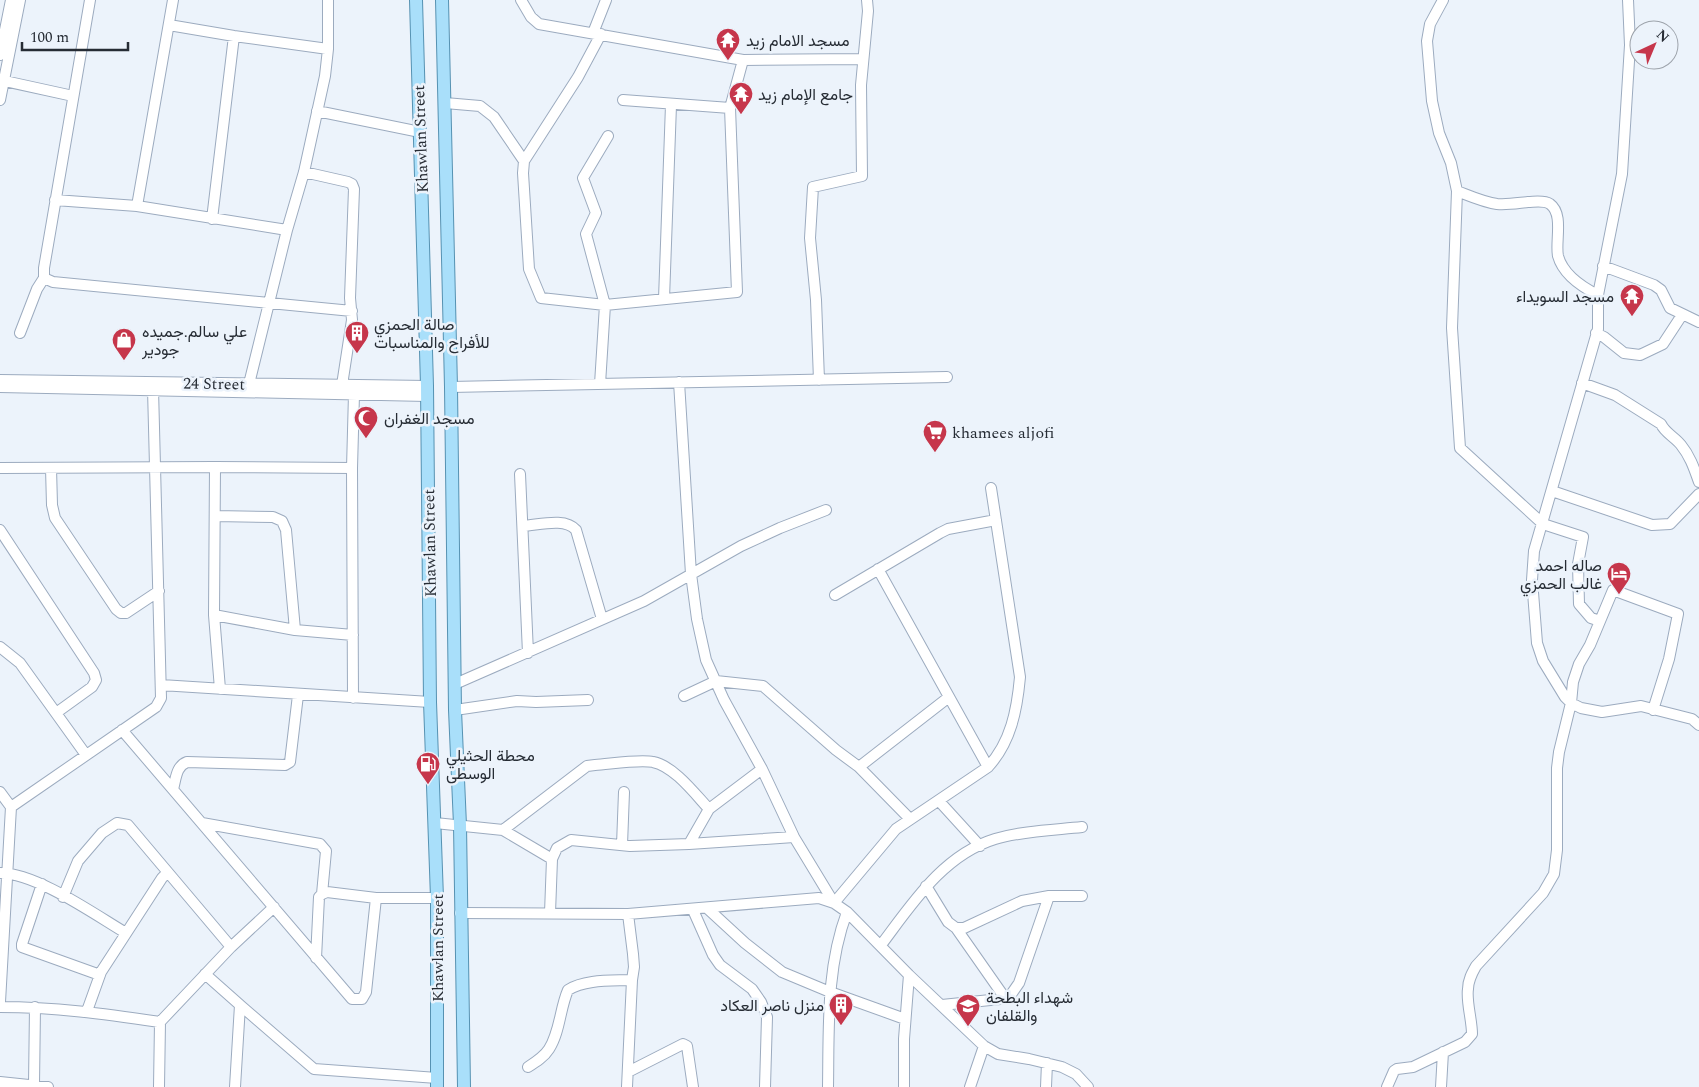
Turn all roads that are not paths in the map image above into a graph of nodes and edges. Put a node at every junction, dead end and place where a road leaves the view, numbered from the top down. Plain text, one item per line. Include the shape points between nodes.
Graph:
1 (11, 0) edge
2 (20, 0) edge
3 (90, 0) edge
4 (173, 0) edge
5 (328, 0) edge
6 (416, 0) edge
7 (442, 0) edge
8 (521, 0) edge
9 (606, 0) edge
10 (867, 0) edge
11 (1443, 0) edge
12 (1628, 0) edge
13 (4, 20) edge
14 (169, 25) junction
15 (597, 34) junction
16 (234, 36) junction
17 (328, 49) junction
18 (0, 55) edge
19 (863, 59) junction
20 (743, 60) junction
21 (2, 80) edge
22 (73, 96) junction
23 (0, 100) edge
24 (623, 100) dead end
25 (445, 103) junction
26 (671, 105) junction
27 (730, 108) junction
28 (317, 112) junction
29 (420, 132) junction
30 (608, 136) dead end
31 (524, 161) junction
32 (304, 172) junction
33 (1457, 192) junction
34 (56, 200) junction
35 (137, 206) junction
36 (212, 219) junction
37 (288, 230) junction
38 (1604, 266) junction
39 (44, 278) junction
40 (1598, 295) junction
41 (664, 300) junction
42 (270, 304) junction
43 (605, 306) junction
44 (352, 311) junction
45 (1682, 315) junction
46 (1699, 322) edge
47 (1596, 333) junction
48 (20, 334) dead end
49 (947, 377) dead end
50 (0, 380) edge
51 (819, 380) junction
52 (679, 382) junction
53 (1582, 383) junction
54 (600, 384) junction
55 (342, 385) junction
56 (0, 387) edge
57 (248, 387) junction
58 (451, 387) junction
59 (153, 389) junction
60 (427, 391) junction
61 (354, 394) junction
62 (155, 467) junction
63 (215, 467) junction
64 (0, 468) edge
65 (52, 468) junction
66 (352, 468) junction
67 (520, 474) dead end
68 (1699, 482) edge
69 (991, 488) dead end
70 (1552, 492) junction
71 (1699, 494) edge
72 (826, 510) dead end
73 (215, 516) junction
74 (996, 520) junction
75 (1543, 524) junction
76 (523, 526) junction
77 (0, 530) edge
78 (878, 570) junction
79 (691, 574) junction
80 (159, 591) junction
81 (835, 595) dead end
82 (214, 616) junction
83 (602, 619) junction
84 (1600, 621) junction
85 (295, 630) junction
86 (353, 635) junction
87 (2, 653) edge
88 (528, 653) junction
89 (716, 681) junction
90 (455, 684) junction
91 (161, 685) junction
92 (220, 689) junction
93 (298, 695) junction
94 (684, 696) dead end
95 (949, 697) junction
96 (353, 698) junction
97 (588, 700) dead end
98 (430, 702) junction
99 (1572, 703) junction
100 (455, 710) junction
101 (1653, 710) junction
102 (56, 714) junction
103 (1699, 724) edge
104 (122, 730) junction
105 (86, 756) junction
106 (859, 767) junction
107 (988, 767) junction
108 (762, 769) junction
109 (173, 789) junction
110 (0, 792) edge
111 (624, 792) dead end
112 (939, 801) junction
113 (11, 807) junction
114 (709, 809) junction
115 (910, 819) junction
116 (202, 823) junction
117 (434, 823) junction
118 (460, 825) junction
119 (1082, 827) dead end
120 (503, 830) junction
121 (794, 837) junction
122 (689, 844) junction
123 (622, 845) junction
124 (980, 846) junction
125 (552, 859) junction
126 (4, 873) edge
127 (167, 873) junction
128 (42, 884) junction
129 (926, 886) junction
130 (322, 894) junction
131 (63, 896) junction
132 (1049, 896) junction
133 (1082, 896) dead end
134 (376, 898) junction
135 (437, 898) junction
136 (834, 903) junction
137 (274, 906) junction
138 (707, 908) junction
139 (693, 910) junction
140 (847, 912) junction
141 (460, 913) junction
142 (550, 913) junction
143 (628, 914) junction
144 (956, 928) junction
145 (126, 933) junction
146 (2, 936) edge
147 (881, 945) junction
148 (231, 947) junction
149 (316, 958) junction
150 (205, 974) junction
151 (100, 975) junction
152 (909, 975) junction
153 (632, 980) junction
154 (830, 992) junction
155 (1005, 998) junction
156 (0, 1002) edge
157 (942, 1005) junction
158 (240, 1006) junction
159 (0, 1007) edge
160 (35, 1007) junction
161 (86, 1011) junction
162 (905, 1019) junction
163 (160, 1022) junction
164 (984, 1046) junction
165 (1442, 1052) junction
166 (1047, 1063) junction
167 (528, 1067) dead end
168 (628, 1072) junction
169 (0, 1082) edge
170 (437, 1083) edge
171 (41, 1086) edge
172 (159, 1087) edge
173 (235, 1087) edge
174 (464, 1087) edge
175 (627, 1087) edge
176 (693, 1087) edge
177 (765, 1087) edge
178 (828, 1087) edge
179 (904, 1087) edge
180 (970, 1087) edge
181 (1046, 1087) edge
182 (1088, 1087) edge
183 (1387, 1087) edge
184 (1441, 1087) edge

1 - 13 street
2 - 21 street
3 - 22 street
4 - 14 street
5 - 17 street
6 - 29 main road, Khawlan Street
7 - 25 main road, Khawlan Street
8 - 15 street via 538,24
9 - 15 street
10 - 19 street
11 - 33 street via 1430,24 1427,41 1432,102
12 - 38 street via 1630,45 1622,174
13 - 18 street
14 - 16 street
14 - 35 street
15 - 20 street
15 - 31 street via 578,77
16 - 17 street
16 - 36 street
17 - 28 street
19 - 20 street
19 - 51 street via 862,176 812,187 810,238
20 - 27 street
21 - 22 street
21 - 23 street
22 - 34 street
24 - 26 street
25 - 31 street via 480,106 494,116
25 - 58 main road, Khawlan Street
26 - 27 street
26 - 41 street
27 - 41 street via 737,292
28 - 29 street
28 - 32 street
29 - 60 main road, Khawlan Street
30 - 43 street via 583,178 596,213 586,234
31 - 43 street via 529,268 541,298
32 - 37 street
32 - 44 street via 352,184
33 - 40 street via 1498,204 1549,204 1558,220 1558,256 1565,270 1583,287
33 - 75 street via 1452,328 1460,448
34 - 35 street
34 - 39 street
35 - 36 street
36 - 37 street
37 - 42 street
38 - 40 street
38 - 45 street via 1654,285 1661,290 1670,308
39 - 42 street via 54,282
39 - 48 street
40 - 47 street
41 - 43 street
42 - 44 street
42 - 57 street
43 - 54 street
44 - 55 street
45 - 46 street
45 - 47 street via 1663,344 1640,355 1624,353
47 - 53 street
49 - 51 street
50 - 57 street, 24 Street
51 - 52 street
52 - 54 street
52 - 79 street
53 - 68 street via 1615,394 1661,424 1680,444
53 - 70 street
54 - 58 street
55 - 57 street, 24 Street
55 - 60 street, 24 Street
56 - 59 street, 24 Street
57 - 59 street, 24 Street
57 - 61 street, 24 Street
58 - 90 main road, Khawlan Street
59 - 62 street
60 - 61 street, 24 Street
60 - 98 main road, Khawlan Street
61 - 66 street
62 - 63 street
62 - 65 street
62 - 80 street
63 - 66 street
63 - 73 street
64 - 65 street
65 - 80 street via 55,518 116,609 126,613
66 - 86 street
67 - 76 street
69 - 74 street
70 - 71 street via 1652,525 1670,524
70 - 75 street
72 - 79 street via 740,546
73 - 82 street
73 - 85 street via 273,517 282,521 286,530
74 - 78 street via 940,532
74 - 107 street via 1020,677 1012,727 1005,744
75 - 84 street via 1583,537 1578,564 1579,604 1591,618
75 - 99 street via 1534,551 1532,580 1537,643 1543,661
76 - 83 street via 572,525
76 - 88 street
77 - 102 street via 94,673 96,680 92,687
78 - 81 street
78 - 95 street
79 - 83 street via 644,602
79 - 89 street via 706,660
80 - 91 street
82 - 85 street
82 - 92 street
83 - 88 street
84 - 99 street via 1579,664 1573,682
84 - 101 street via 1613,590 1678,614 1669,659
85 - 86 street
86 - 96 street
87 - 102 street via 20,663
88 - 90 street
89 - 94 street
89 - 106 street via 763,686
89 - 108 street
90 - 100 main road, Khawlan Street
91 - 92 street
91 - 104 street via 161,698 156,707
92 - 93 street
93 - 96 street
93 - 109 street via 290,762 285,766 187,762 178,768
95 - 106 street
95 - 107 street
96 - 98 street
97 - 100 street via 517,701
98 - 117 main road, Khawlan Street
99 - 101 street via 1602,712 1641,706
99 - 165 street via 1556,768 1558,804 1554,874 1543,893 1476,966 1467,990 1472,1034 1465,1042
100 - 118 main road, Khawlan Street
101 - 103 street via 1692,719
102 - 105 street
104 - 105 street
104 - 109 street
105 - 113 street
106 - 115 street
107 - 112 street
108 - 114 street
108 - 121 street
109 - 116 street
110 - 113 street
111 - 123 street
112 - 115 street
112 - 124 street
113 - 126 street
114 - 120 street via 662,765 652,762 595,765 588,766
114 - 122 street
115 - 136 street via 896,829
116 - 130 street via 320,844 326,850
116 - 137 street
117 - 118 street
117 - 135 main road, Khawlan Street
118 - 120 street
118 - 141 main road, Khawlan Street
119 - 124 street via 994,839
120 - 125 street
121 - 122 street
121 - 136 street
122 - 123 street
123 - 125 street via 571,840 557,848
124 - 129 street via 964,853
125 - 142 street
126 - 128 street
126 - 146 street
127 - 131 street via 128,825 117,823 102,833 78,861
127 - 145 street
127 - 148 street
128 - 131 street
128 - 151 street via 22,947
129 - 144 street via 948,922
129 - 147 street
130 - 134 street
130 - 149 street via 319,897
131 - 145 street
132 - 133 street
132 - 144 street via 1022,901 964,928
132 - 155 street via 1018,983
134 - 135 street
134 - 149 street via 366,992 362,999 352,999
135 - 170 main road, Khawlan Street
136 - 138 street via 819,898
136 - 140 street
137 - 148 street
137 - 149 street
138 - 139 street
138 - 154 street via 745,944 782,972
139 - 143 street
139 - 177 street via 720,965 752,989 761,1002 767,1017
140 - 147 street
140 - 154 street via 839,934
141 - 142 street
141 - 174 main road, Khawlan Street
142 - 143 street
143 - 153 street via 634,967
144 - 155 street
145 - 151 street
146 - 156 street
147 - 152 street
148 - 150 street
150 - 158 street
150 - 163 street
151 - 161 street
152 - 157 street
152 - 162 street
153 - 167 street via 584,983 568,990 549,1049
153 - 168 street
154 - 162 street
154 - 178 street
155 - 157 street
157 - 164 street
158 - 170 street via 314,1070
158 - 173 street
159 - 160 street
160 - 161 street
160 - 171 street
161 - 163 street
162 - 179 street
163 - 172 street
164 - 166 street via 998,1054
164 - 180 street
165 - 183 street via 1414,1067 1397,1068
165 - 184 street
166 - 181 street
166 - 182 street via 1076,1074
168 - 175 street
168 - 176 street via 683,1044 687,1046
169 - 171 street

